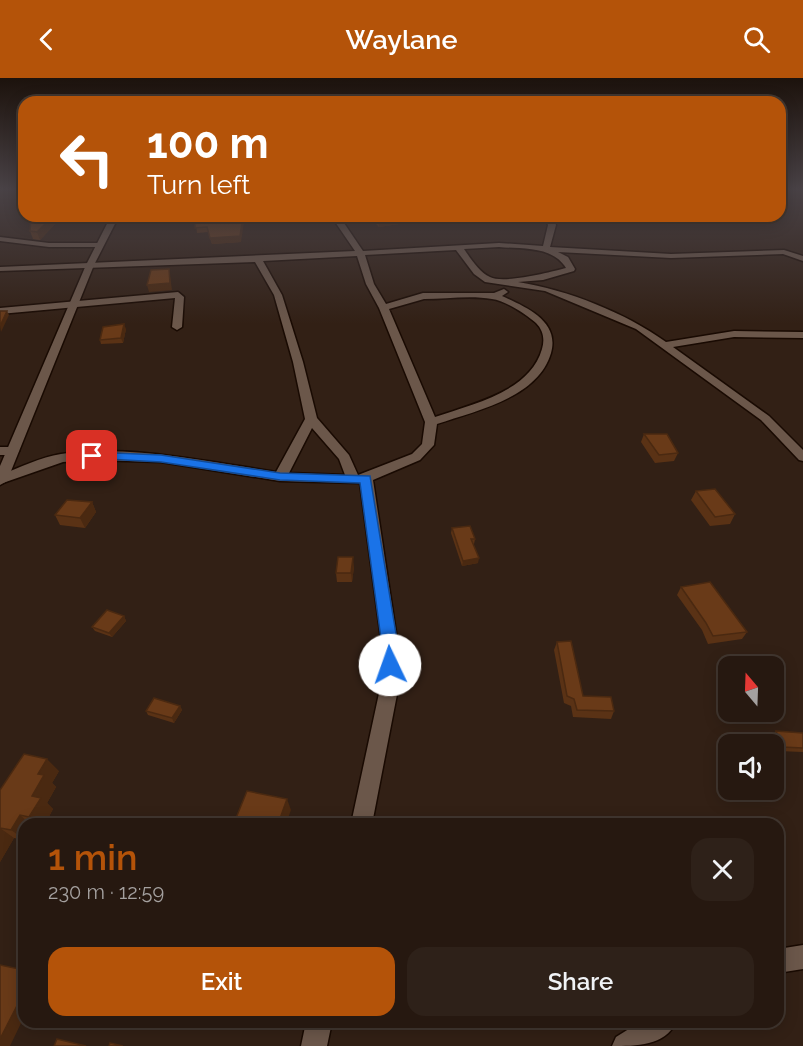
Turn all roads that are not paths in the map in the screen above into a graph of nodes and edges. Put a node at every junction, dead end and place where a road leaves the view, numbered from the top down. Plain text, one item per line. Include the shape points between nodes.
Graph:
1 (106, 233) edge
2 (346, 233) edge
3 (550, 233) edge
4 (0, 239) edge
5 (99, 245) junction
6 (457, 246) junction
7 (546, 249) junction
8 (360, 252) junction
9 (258, 259) junction
10 (803, 259) edge
11 (90, 265) junction
12 (0, 269) edge
13 (494, 282) junction
14 (370, 284) junction
15 (520, 285) junction
16 (423, 296) junction
17 (495, 296) junction
18 (74, 304) junction
19 (384, 308) junction
20 (0, 311) edge
21 (177, 327) dead end
22 (803, 335) edge
23 (666, 345) junction
24 (311, 419) junction
25 (431, 422) junction
26 (6, 451) edge
27 (803, 456) edge
28 (280, 477) junction
29 (359, 479) junction
30 (0, 481) edge
31 (362, 818) edge
32 (803, 957) edge
33 (784, 960) edge
34 (318, 1028) edge
35 (654, 1028) edge
36 (314, 1046) edge
37 (625, 1046) edge

1 - 5 street
2 - 8 street
3 - 7 street
4 - 5 street via 49,245
5 - 11 street
6 - 7 street
6 - 8 street
6 - 13 street via 482,276
7 - 10 street via 671,256 784,252
7 - 13 street via 565,259 571,269 543,277
8 - 9 street
8 - 14 street
9 - 11 street
9 - 24 street via 278,295
11 - 12 street
11 - 18 street
13 - 15 street
14 - 16 street via 389,292
14 - 19 street
15 - 17 street
15 - 23 street via 547,289 583,303 639,327
16 - 17 street
16 - 19 street
17 - 25 street via 546,329 548,354 538,370 517,388
18 - 20 street
18 - 21 street via 178,295
18 - 26 street
19 - 25 street
22 - 23 street via 734,333
23 - 27 street via 765,418
24 - 28 street
24 - 29 street
25 - 29 street via 429,445 416,457
26 - 30 street
28 - 29 street
28 - 30 street via 161,458 92,456 61,458
29 - 31 street via 390,646 390,684
32 - 33 street
34 - 36 street
35 - 37 street

